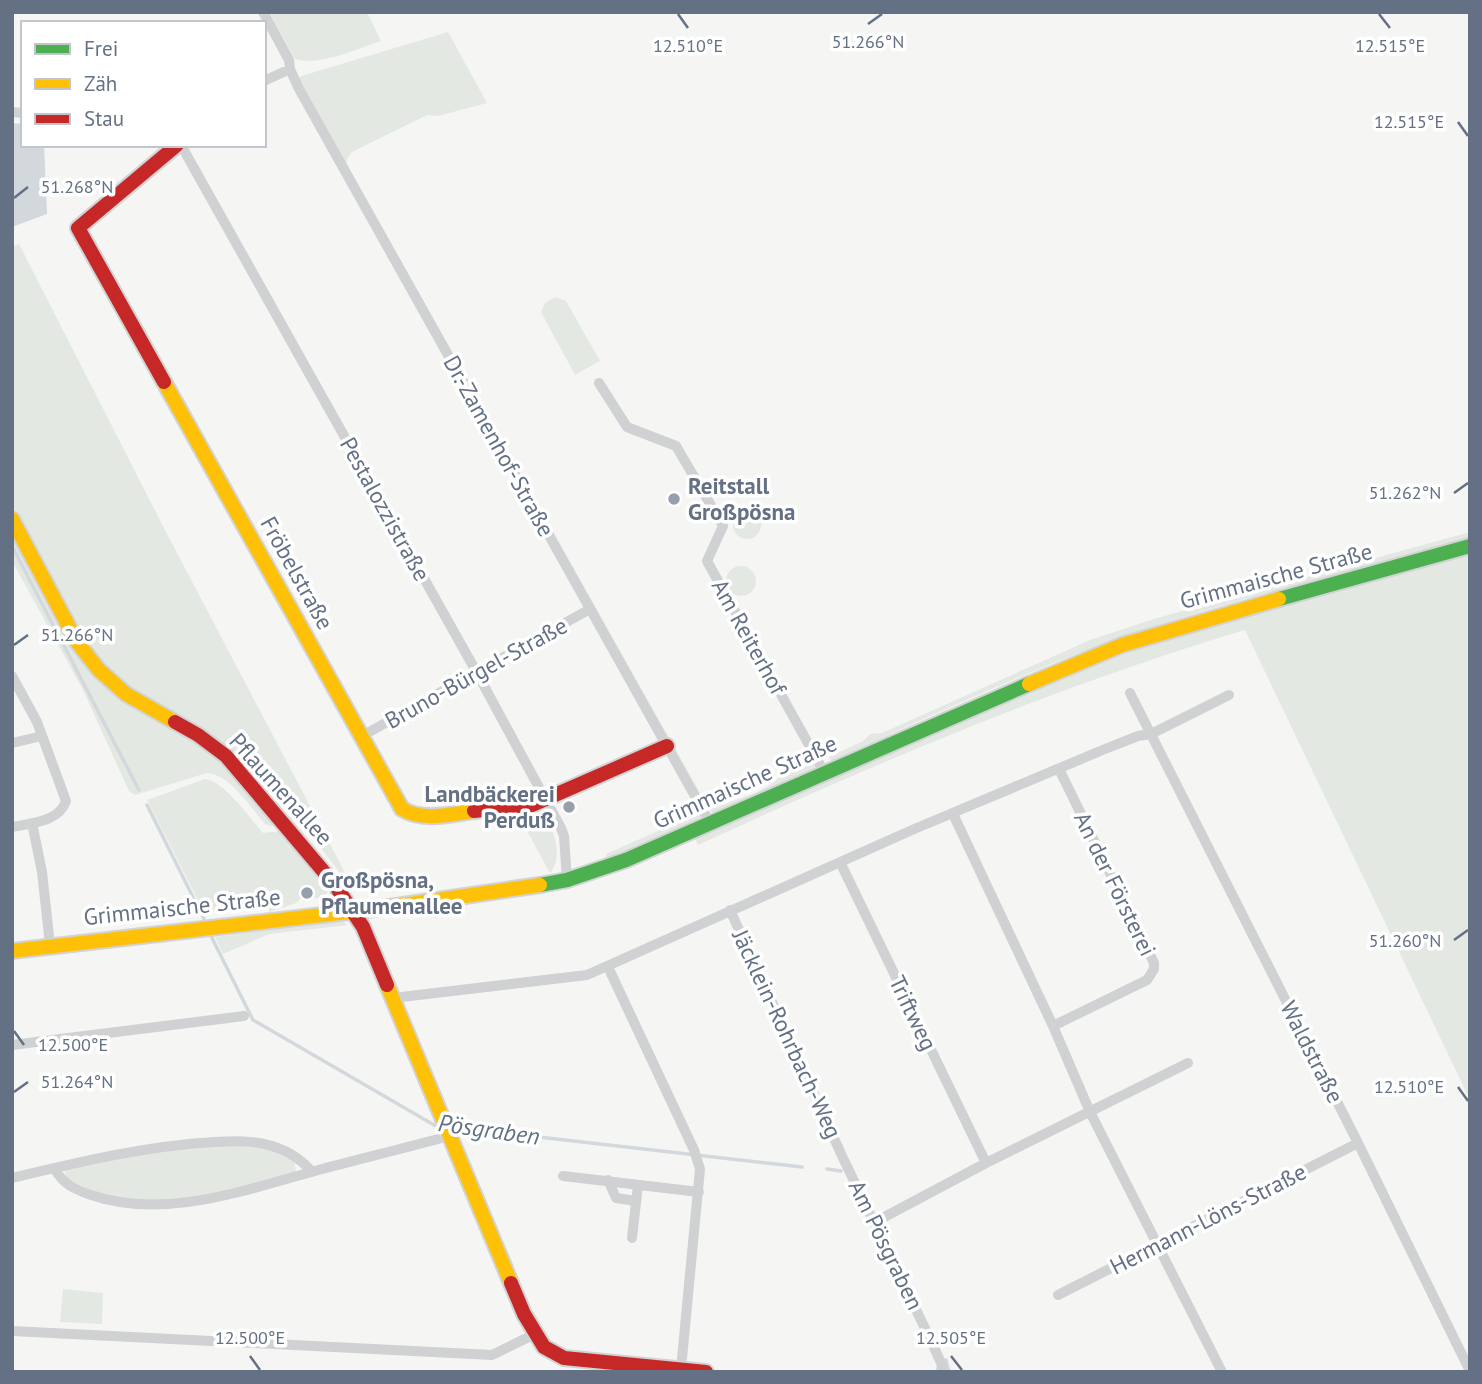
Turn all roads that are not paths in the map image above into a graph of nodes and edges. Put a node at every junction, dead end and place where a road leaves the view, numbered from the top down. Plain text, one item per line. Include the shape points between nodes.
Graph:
1 (263, 12) edge
2 (290, 68) junction
3 (266, 80) edge
4 (177, 147) edge
5 (180, 147) edge
6 (599, 383) dead end
7 (12, 519) edge
8 (1470, 546) edge
9 (590, 610) junction
10 (477, 673) junction
11 (12, 676) edge
12 (1130, 693) dead end
13 (1228, 695) dead end
14 (1151, 734) junction
15 (41, 736) junction
16 (362, 736) junction
17 (12, 743) edge
18 (667, 746) junction
19 (1059, 769) junction
20 (824, 772) junction
21 (545, 801) junction
22 (953, 814) junction
23 (32, 823) junction
24 (710, 823) junction
25 (12, 827) edge
26 (840, 862) junction
27 (567, 880) junction
28 (730, 910) junction
29 (353, 911) junction
30 (50, 946) junction
31 (12, 951) edge
32 (608, 967) junction
33 (393, 998) junction
34 (244, 1016) dead end
35 (1053, 1026) junction
36 (12, 1045) edge
37 (1188, 1063) dead end
38 (1090, 1112) junction
39 (447, 1130) junction
40 (1357, 1143) junction
41 (986, 1163) junction
42 (847, 1164) joint
43 (54, 1168) junction
44 (312, 1172) junction
45 (563, 1176) dead end
46 (12, 1178) edge
47 (608, 1180) junction
48 (638, 1185) junction
49 (699, 1192) junction
50 (636, 1201) junction
51 (875, 1222) junction
52 (632, 1238) dead end
53 (1157, 1244) junction
54 (1058, 1295) dead end
55 (12, 1331) edge
56 (535, 1334) junction
57 (681, 1369) junction
58 (1469, 1371) edge
59 (706, 1372) edge
60 (941, 1372) edge
61 (1222, 1372) edge

1 - 2 street, Dr.-Zamenhof-Straße
2 - 3 street
2 - 9 street, Dr.-Zamenhof-Straße
4 - 16 street, Fröbelstraße via 78,228
5 - 10 street, Pestalozzistraße
6 - 20 street, Am Reiterhof via 627,428 676,446 723,526 708,561
7 - 29 street, Pflaumenallee via 77,642 99,670 126,694 226,756
8 - 20 street, Grimmaische Straße via 1122,645
9 - 10 street, Bruno-Bürgel-Straße
9 - 18 street, Dr.-Zamenhof-Straße
10 - 16 street, Bruno-Bürgel-Straße
10 - 21 street, Pestalozzistraße
11 - 15 street
12 - 14 street, Waldstraße
13 - 14 street
14 - 19 street
14 - 40 street, Waldstraße
15 - 17 street
15 - 23 street via 66,801 59,813
16 - 21 street, Fröbelstraße via 397,802 412,815 438,816
18 - 21 street, Fröbelstraße
18 - 24 street, Dr.-Zamenhof-Straße
19 - 22 street
19 - 35 street, An der Försterei via 1154,969 1147,979
20 - 24 street, Grimmaische Straße
21 - 27 street, Pestalozzistraße via 564,836
22 - 26 street
22 - 35 street
23 - 25 street
23 - 30 street
24 - 27 street, Grimmaische Straße
26 - 28 street
26 - 41 street, Triftweg
27 - 29 street, Grimmaische Straße
28 - 32 street
28 - 42 street, Jäcklein-Rohrbach-Weg
29 - 30 street, Grimmaische Straße
29 - 33 street, Pflaumenallee
30 - 31 street, Grimmaische Straße
32 - 33 street via 587,975
32 - 49 street via 696,1156
33 - 39 street, Pflaumenallee
34 - 36 street
35 - 38 street
37 - 38 street
38 - 41 street
38 - 53 street
39 - 44 street
39 - 56 street, Pflaumenallee
40 - 53 street, Hermann-Löns-Straße
40 - 58 street, Waldstraße
41 - 51 street
42 - 51 street, Am Pösgraben
43 - 44 street via 169,1144 241,1141 286,1151
43 - 44 street via 72,1188 113,1202 141,1204 203,1199
43 - 46 street
45 - 47 street
47 - 48 street
47 - 50 street via 616,1198
48 - 49 street
48 - 50 street
49 - 57 street
50 - 52 street
51 - 60 street, Am Pösgraben via 942,1365
53 - 54 street, Hermann-Löns-Straße
53 - 61 street
55 - 56 street via 492,1355
56 - 57 street via 544,1347 564,1358
57 - 59 street

